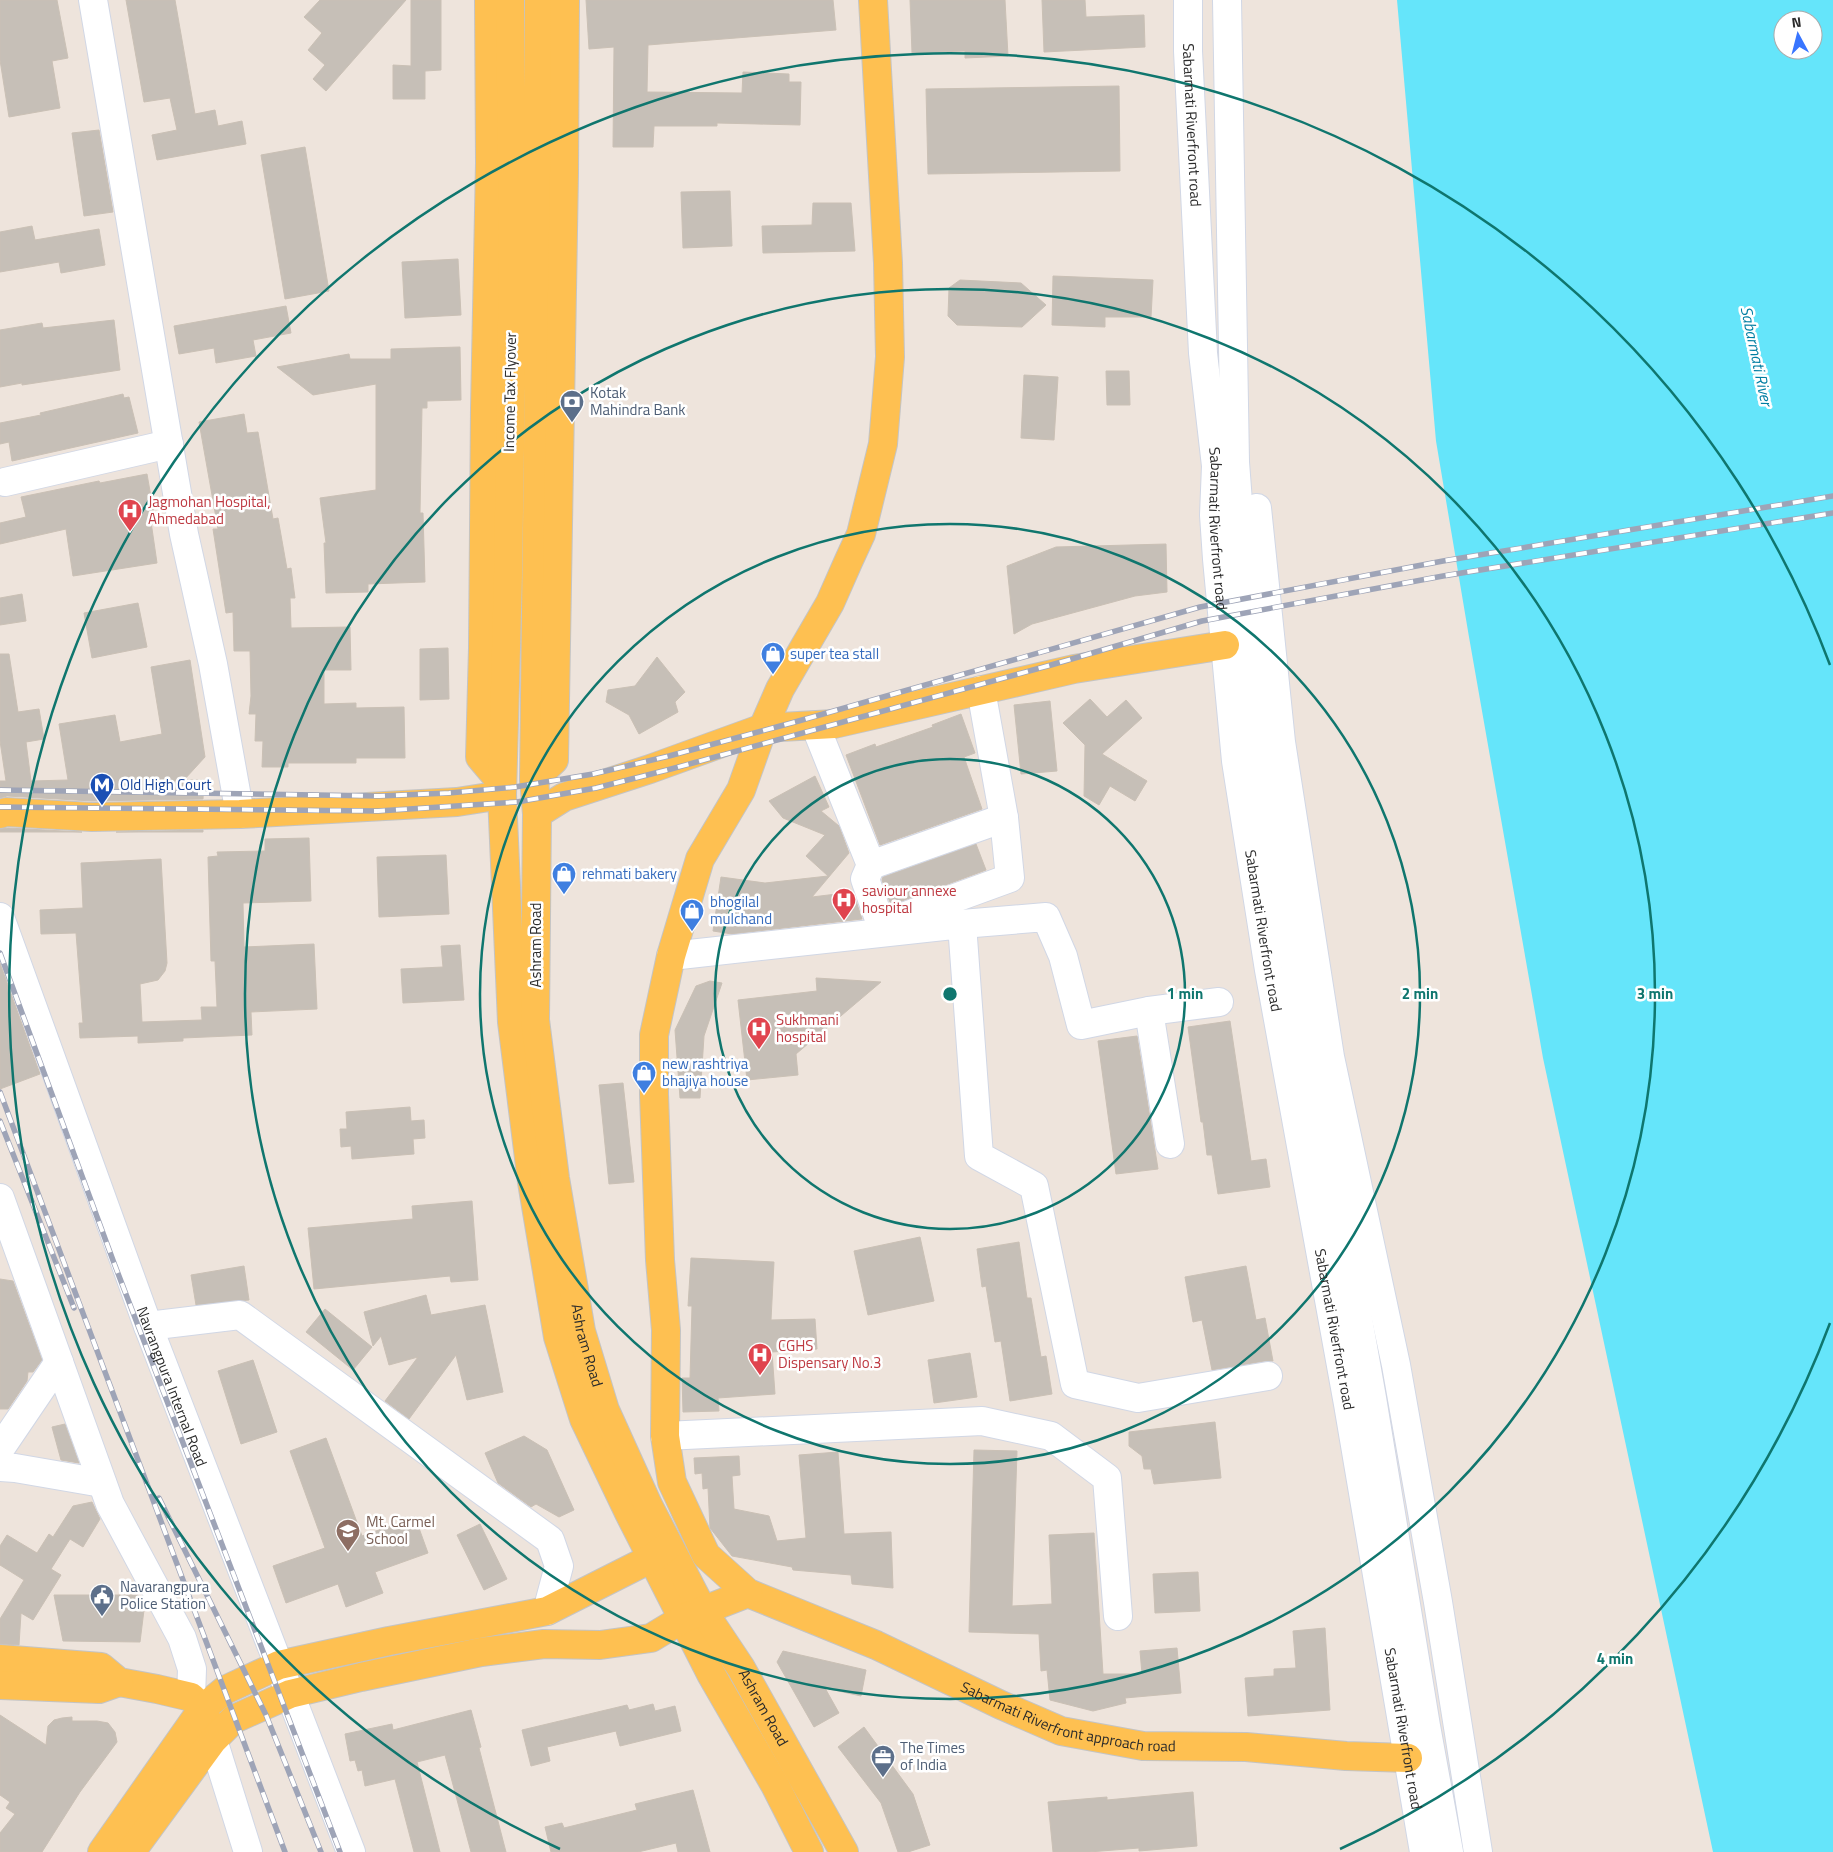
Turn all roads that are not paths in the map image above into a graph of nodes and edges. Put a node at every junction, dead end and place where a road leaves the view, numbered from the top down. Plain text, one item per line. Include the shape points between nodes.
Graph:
1 (93, 0) edge
2 (489, 0) edge
3 (510, 0) edge
4 (539, 0) edge
5 (564, 0) edge
6 (873, 0) edge
7 (1188, 0) edge
8 (1227, 0) edge
9 (169, 444) junction
10 (1235, 462) junction
11 (5, 482) dead end
12 (1224, 645) junction
13 (981, 690) junction
14 (815, 725) junction
15 (763, 728) junction
16 (534, 779) junction
17 (502, 789) junction
18 (0, 814) edge
19 (240, 814) junction
20 (537, 814) junction
21 (1004, 818) junction
22 (871, 865) junction
23 (0, 917) edge
24 (962, 924) junction
25 (672, 956) junction
26 (1219, 1002) dead end
27 (1149, 1012) junction
28 (1170, 1144) dead end
29 (0, 1198) edge
30 (148, 1326) junction
31 (59, 1362) junction
32 (1268, 1376) dead end
33 (666, 1436) junction
34 (0, 1449) edge
35 (0, 1468) edge
36 (102, 1483) junction
37 (695, 1533) junction
38 (661, 1552) junction
39 (748, 1593) junction
40 (1438, 1602) junction
41 (1407, 1606) junction
42 (547, 1612) junction
43 (693, 1615) junction
44 (1118, 1616) dead end
45 (0, 1659) edge
46 (279, 1665) junction
47 (119, 1682) junction
48 (0, 1685) edge
49 (290, 1694) junction
50 (197, 1703) junction
51 (213, 1740) junction
52 (1420, 1756) junction
53 (102, 1852) edge
54 (131, 1852) edge
55 (248, 1852) edge
56 (351, 1852) edge
57 (809, 1852) edge
58 (844, 1852) edge
59 (1424, 1852) edge
60 (1449, 1852) edge
61 (1478, 1852) edge

1 - 9 street
2 - 17 main road via 490,163 480,757
3 - 17 main road, Income Tax Flyover via 513,259
4 - 16 main road, Income Tax Flyover
5 - 16 main road via 554,760
6 - 15 main road via 890,356 882,444 857,543 830,603 780,689
7 - 12 street, Sabarmati Riverfront road via 1203,354 1216,466 1214,515
8 - 10 street, Sabarmati Riverfront road
9 - 11 street
9 - 19 street
10 - 40 street via 1254,482 1281,742 1330,1057 1396,1365
10 - 41 street, Sabarmati Riverfront road via 1248,635 1264,766
12 - 13 main road via 1074,669
12 - 52 street, Sabarmati Riverfront road via 1236,760 1261,924 1348,1404
13 - 14 main road via 834,724
13 - 21 street
14 - 15 main road
14 - 22 street
15 - 20 main road via 564,797
15 - 25 main road via 741,790 700,859
16 - 20 main road, Ashram Road
17 - 19 main road via 457,802
17 - 38 main road, Ashram Road via 512,1022 532,1182 558,1337 584,1418
18 - 19 main road via 16,812 92,817
20 - 38 main road, Ashram Road via 535,1020 555,1178 579,1322 605,1410 648,1505
21 - 22 street
21 - 22 street via 1010,878 881,925 865,879
23 - 30 street, Navrangpura Internal Road
24 - 25 street
24 - 27 street via 1046,917 1063,956 1081,1025
24 - 32 street via 979,1156 1034,1186 1075,1384 1138,1398
25 - 33 main road via 654,1035 659,1251 666,1330
26 - 27 street
27 - 28 street
29 - 31 street
30 - 42 street via 240,1315 550,1540 559,1566
30 - 46 street, Navrangpura Internal Road
31 - 34 street
31 - 36 street
33 - 37 main road via 672,1482
33 - 44 street via 982,1421 1051,1436 1107,1478
35 - 36 street
36 - 50 street via 110,1504 182,1638 192,1669
37 - 38 main road
37 - 39 main road via 706,1555
38 - 42 main road
38 - 43 main road, Ashram Road
39 - 43 main road
39 - 52 main road, Sabarmati Riverfront approach road via 876,1644 1061,1731 1142,1746 1246,1747 1346,1756
40 - 41 street
40 - 61 street
41 - 52 street, Sabarmati Riverfront road
42 - 46 main road
43 - 49 main road via 651,1638 600,1645 544,1644 481,1652
43 - 57 main road, Ashram Road via 711,1674 775,1785
43 - 58 main road, Ashram Road via 741,1668
45 - 47 main road via 101,1667
46 - 49 street, Navrangpura Internal Road
46 - 50 main road
47 - 48 main road via 99,1689
47 - 50 main road via 157,1688
49 - 51 main road via 234,1719
49 - 56 street, Navrangpura Internal Road
50 - 51 main road
50 - 53 main road via 167,1761
51 - 54 main road
51 - 55 street
52 - 59 street, Sabarmati Riverfront road
52 - 60 street, Sabarmati Riverfront road

